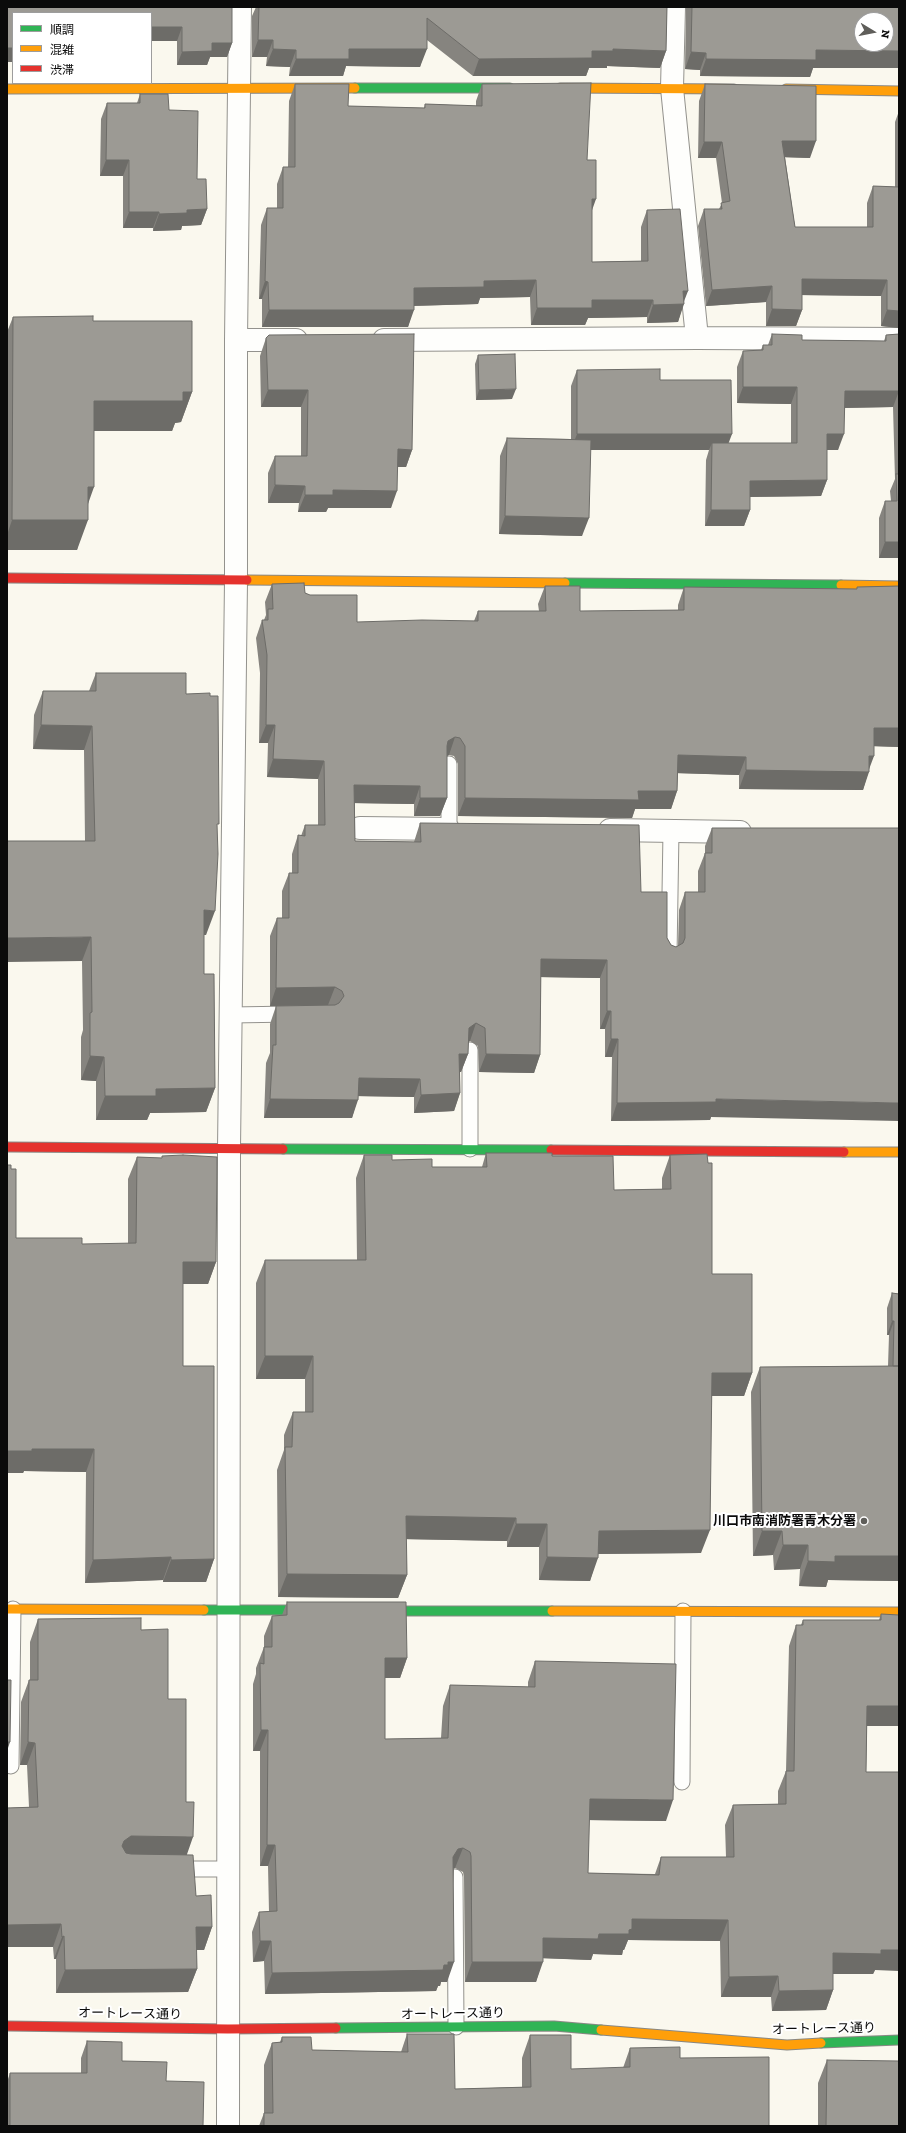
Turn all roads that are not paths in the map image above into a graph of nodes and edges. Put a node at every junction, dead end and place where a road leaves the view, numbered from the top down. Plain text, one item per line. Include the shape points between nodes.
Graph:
1 (240, 7) edge
2 (674, 7) edge
3 (240, 88) junction
4 (523, 88) edge
5 (547, 88) edge
6 (672, 88) junction
7 (7, 89) edge
8 (743, 89) edge
9 (774, 89) edge
10 (899, 91) edge
11 (698, 338) junction
12 (899, 339) edge
13 (236, 340) junction
14 (316, 340) edge
15 (364, 340) edge
16 (7, 578) edge
17 (236, 581) junction
18 (899, 586) edge
19 (449, 764) edge
20 (360, 828) dead end
21 (457, 829) joint
22 (592, 830) edge
23 (671, 831) junction
24 (757, 832) edge
25 (669, 956) edge
26 (306, 1014) edge
27 (231, 1015) junction
28 (470, 1050) edge
29 (7, 1147) edge
30 (229, 1148) junction
31 (470, 1150) junction
32 (899, 1152) edge
33 (10, 1609) edge
34 (228, 1610) junction
35 (324, 1610) edge
36 (364, 1610) edge
37 (683, 1611) junction
38 (899, 1612) edge
39 (11, 1766) dead end
40 (682, 1782) dead end
41 (160, 1868) edge
42 (228, 1870) junction
43 (455, 1876) edge
44 (7, 2026) edge
45 (456, 2027) junction
46 (228, 2029) junction
47 (899, 2040) edge
48 (228, 2126) edge

1 - 3 street
2 - 6 street
3 - 4 street
3 - 7 street
3 - 13 street
5 - 6 street
6 - 8 street
6 - 11 street
9 - 10 street
11 - 12 street
11 - 15 street
13 - 14 street
13 - 17 street
16 - 17 street
17 - 18 street
17 - 27 street
19 - 21 lane
20 - 21 street
22 - 23 street
23 - 24 street
23 - 25 lane
26 - 27 lane
27 - 30 street
28 - 31 lane
29 - 30 street
30 - 31 street
30 - 34 street
31 - 32 street
33 - 34 street
33 - 39 lane
34 - 35 street
34 - 42 street
36 - 37 street
37 - 38 street
37 - 40 lane
41 - 42 lane
42 - 46 street
43 - 45 lane
44 - 46 street, オートレース通り
45 - 46 street, オートレース通り
45 - 47 street, オートレース通り via 554,2026 787,2045
46 - 48 street

